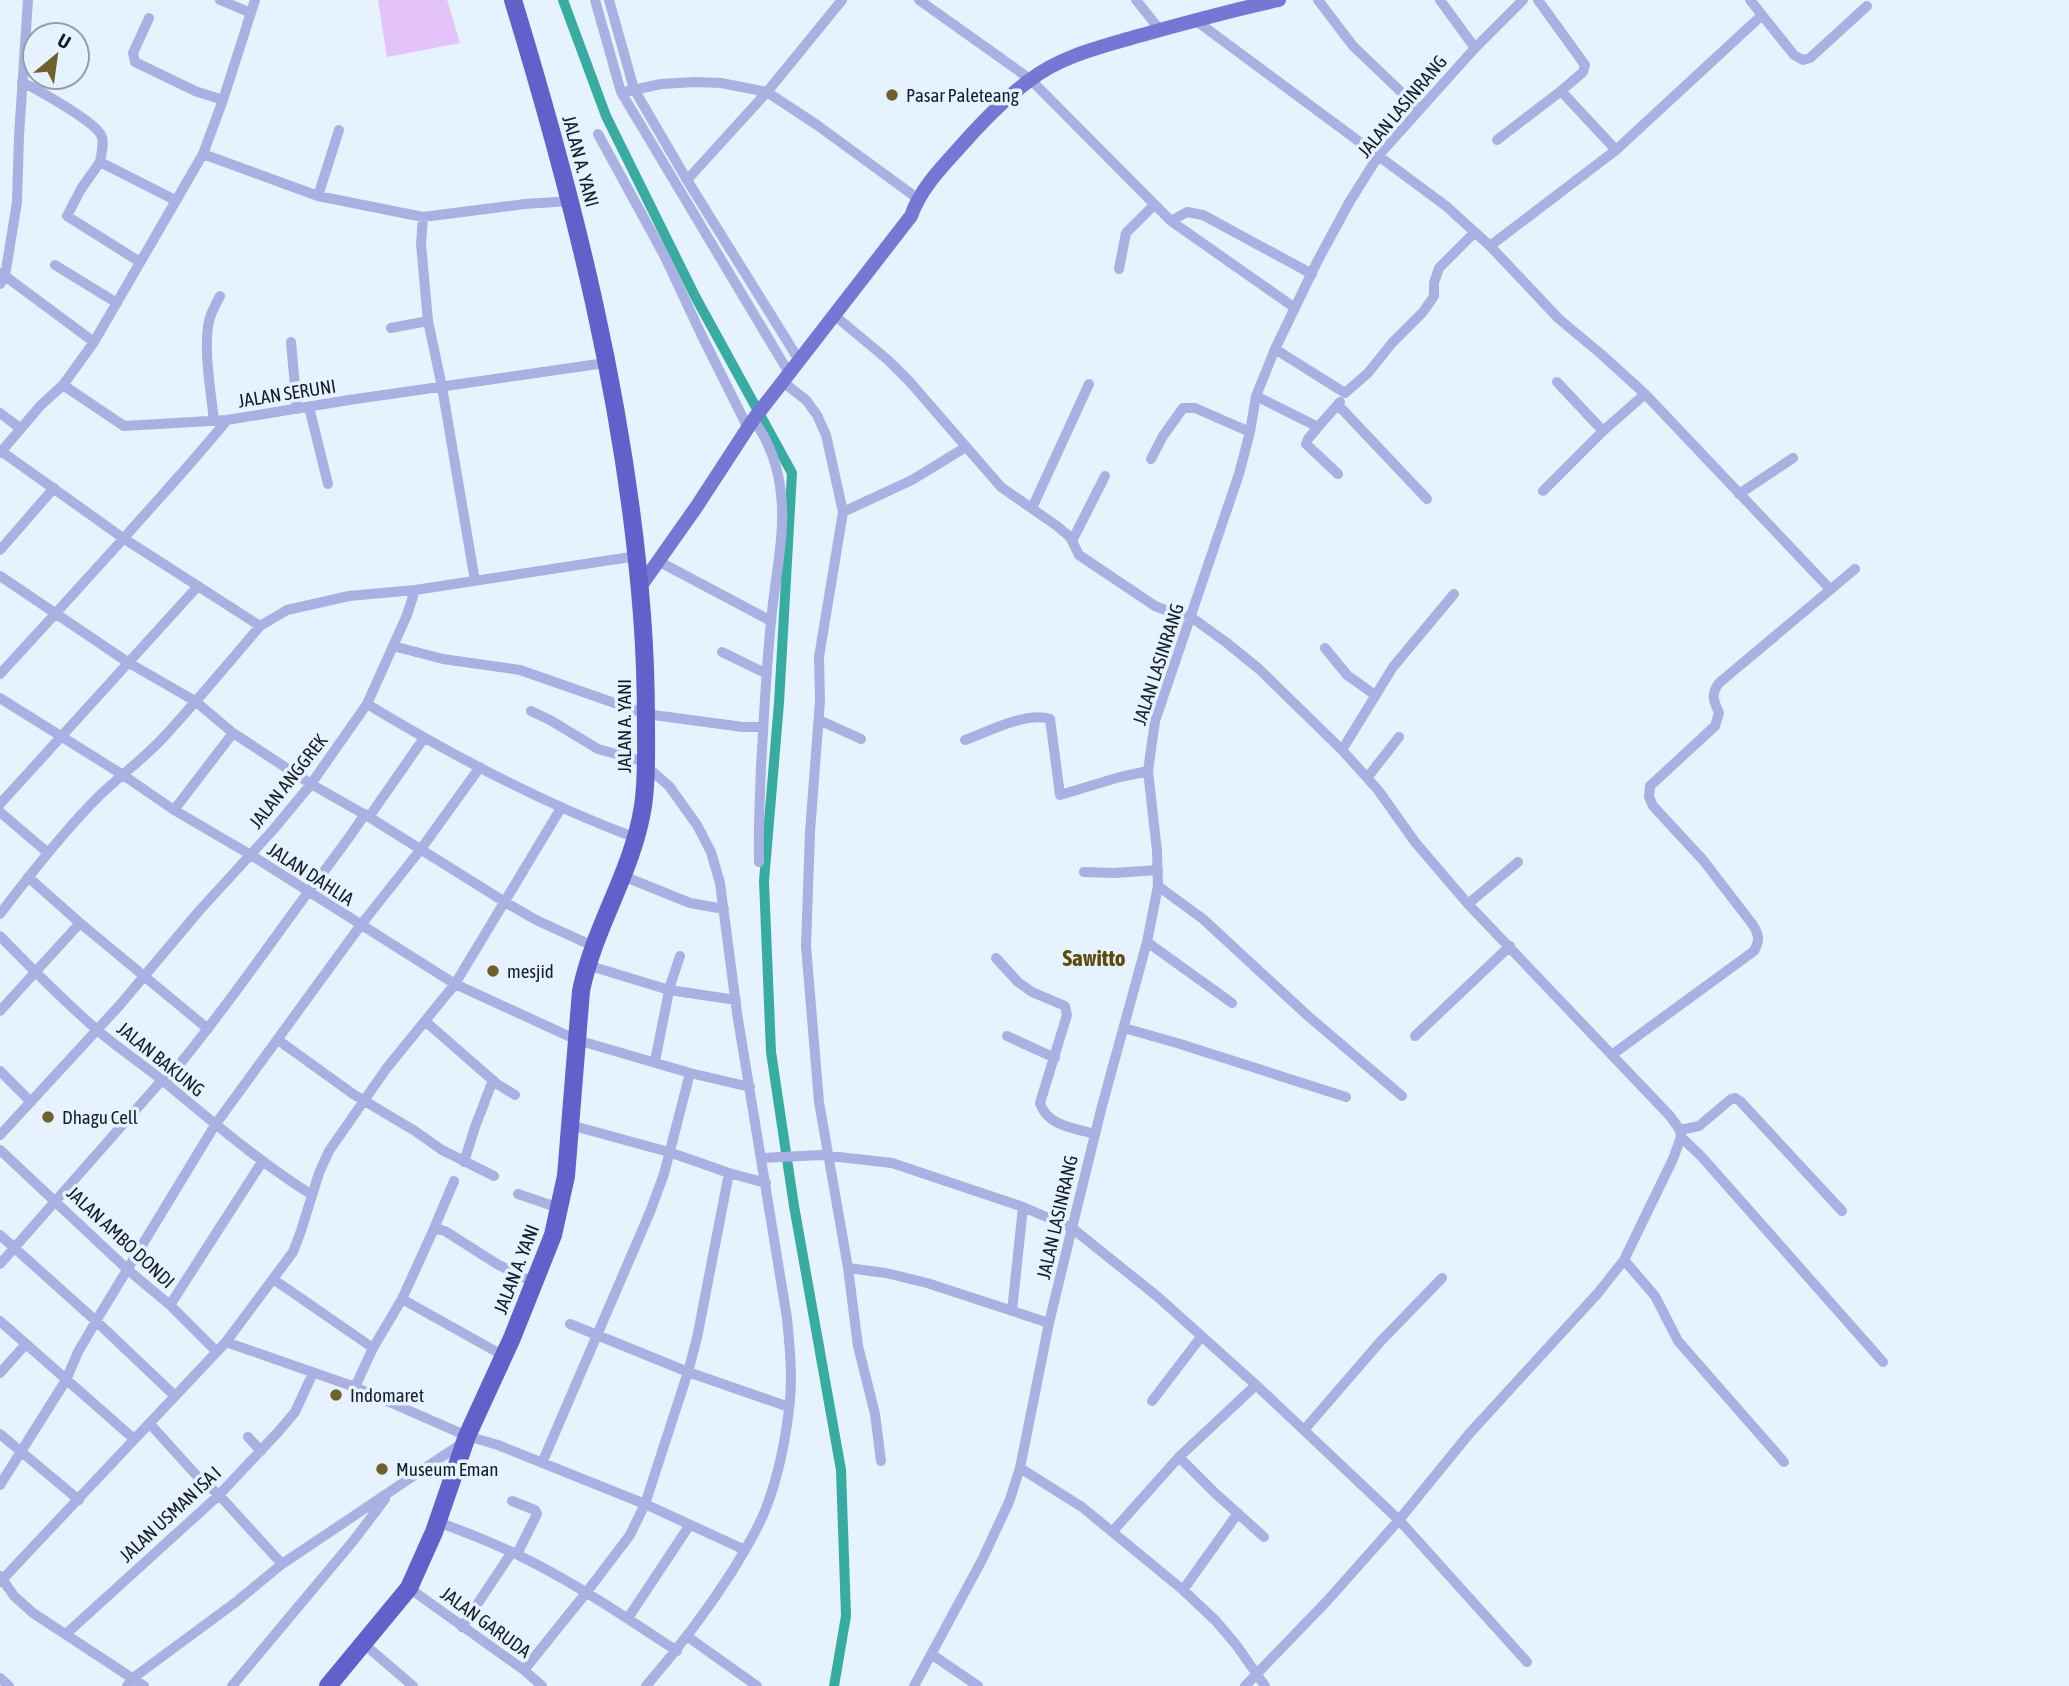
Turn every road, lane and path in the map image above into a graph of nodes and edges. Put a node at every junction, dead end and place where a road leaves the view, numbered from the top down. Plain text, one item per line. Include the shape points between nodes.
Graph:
1 (28, 0) edge
2 (220, 0) edge
3 (255, 0) edge
4 (513, 0) edge
5 (595, 0) edge
6 (609, 0) edge
7 (842, 0) edge
8 (919, 0) edge
9 (1136, 0) edge
10 (1279, 0) edge
11 (1318, 0) edge
12 (1440, 0) edge
13 (1523, 0) edge
14 (1538, 0) edge
15 (1749, 0) edge
16 (1867, 6) dead end
17 (251, 13) junction
18 (1761, 16) junction
19 (149, 18) dead end
20 (1195, 20) junction
21 (26, 21) edge
22 (1160, 30) junction
23 (1475, 48) junction
24 (1030, 79) junction
25 (634, 89) junction
26 (22, 91) edge
27 (38, 91) edge
28 (1561, 91) junction
29 (621, 92) junction
30 (767, 92) junction
31 (223, 100) junction
32 (1419, 109) junction
33 (339, 130) dead end
34 (598, 134) dead end
35 (1497, 139) dead end
36 (1616, 150) junction
37 (203, 154) junction
38 (1379, 156) junction
39 (100, 162) junction
40 (687, 180) junction
41 (318, 196) junction
42 (917, 198) junction
43 (176, 200) junction
44 (570, 201) junction
45 (1154, 205) junction
46 (423, 217) junction
47 (1171, 221) junction
48 (1475, 232) junction
49 (1490, 246) junction
50 (140, 262) junction
51 (55, 265) dead end
52 (1119, 269) dead end
53 (1312, 274) junction
54 (2, 277) edge
55 (220, 296) dead end
56 (117, 303) junction
57 (1295, 308) junction
58 (834, 315) junction
59 (428, 321) junction
60 (391, 328) dead end
61 (94, 342) junction
62 (291, 342) dead end
63 (1275, 349) junction
64 (799, 360) junction
65 (606, 363) junction
66 (783, 382) junction
67 (1556, 382) dead end
68 (63, 384) junction
69 (1090, 384) dead end
70 (442, 387) junction
71 (1345, 393) junction
72 (1645, 394) junction
73 (1256, 396) junction
74 (1338, 405) junction
75 (310, 407) junction
76 (298, 409) junction
77 (0, 413) edge
78 (228, 420) junction
79 (214, 421) junction
80 (752, 422) junction
81 (1318, 427) junction
82 (21, 429) junction
83 (1603, 431) junction
84 (1250, 432) junction
85 (967, 447) junction
86 (1, 452) edge
87 (1793, 458) dead end
88 (1151, 459) dead end
89 (1338, 474) dead end
90 (1105, 476) dead end
91 (328, 484) dead end
92 (54, 488) junction
93 (1543, 491) dead end
94 (1739, 494) junction
95 (1427, 499) dead end
96 (1032, 508) junction
97 (843, 512) junction
98 (123, 538) junction
99 (1072, 541) junction
100 (0, 550) edge
101 (637, 556) junction
102 (658, 561) junction
103 (1855, 569) dead end
104 (0, 576) edge
105 (475, 581) junction
106 (198, 586) junction
107 (640, 587) junction
108 (1830, 589) junction
109 (415, 590) junction
110 (1454, 594) dead end
111 (57, 614) junction
112 (1191, 617) junction
113 (771, 621) junction
114 (260, 626) junction
115 (393, 646) junction
116 (1325, 648) dead end
117 (722, 652) dead end
118 (130, 663) junction
119 (0, 674) edge
120 (766, 674) junction
121 (1375, 695) junction
122 (0, 698) edge
123 (195, 701) junction
124 (367, 704) junction
125 (531, 711) dead end
126 (646, 714) junction
127 (819, 720) junction
128 (763, 727) junction
129 (233, 733) junction
130 (61, 736) junction
131 (1399, 737) dead end
132 (424, 738) junction
133 (861, 739) dead end
134 (965, 740) dead end
135 (1342, 750) junction
136 (646, 764) junction
137 (480, 767) junction
138 (1148, 771) junction
139 (123, 775) junction
140 (1367, 778) junction
141 (312, 783) junction
142 (0, 804) edge
143 (561, 808) junction
144 (174, 810) junction
145 (0, 812) edge
146 (367, 816) junction
147 (636, 838) junction
148 (421, 849) junction
149 (48, 853) junction
150 (251, 855) junction
151 (759, 862) dead end
152 (1517, 862) dead end
153 (1158, 870) junction
154 (1084, 872) dead end
155 (623, 876) junction
156 (28, 877) junction
157 (1158, 886) junction
158 (308, 892) junction
159 (505, 902) junction
160 (1468, 904) junction
161 (724, 909) junction
162 (0, 915) edge
163 (80, 923) junction
164 (360, 926) junction
165 (0, 936) edge
166 (1147, 942) junction
167 (593, 946) junction
168 (1510, 946) junction
169 (680, 956) dead end
170 (996, 958) dead end
171 (587, 965) junction
172 (36, 972) junction
173 (144, 977) junction
174 (455, 984) junction
175 (669, 990) junction
176 (736, 1000) junction
177 (1232, 1003) dead end
178 (0, 1011) edge
179 (425, 1021) junction
180 (1124, 1028) junction
181 (208, 1029) junction
182 (97, 1030) junction
183 (1007, 1036) dead end
184 (1415, 1036) dead end
185 (278, 1040) junction
186 (577, 1040) junction
187 (1613, 1054) junction
188 (1055, 1058) junction
189 (655, 1061) junction
190 (0, 1071) edge
191 (690, 1073) junction
192 (493, 1080) junction
193 (163, 1081) junction
194 (750, 1087) junction
195 (515, 1095) dead end
196 (1402, 1096) dead end
197 (1346, 1097) dead end
198 (364, 1101) junction
199 (31, 1102) junction
200 (215, 1125) junction
201 (570, 1125) junction
202 (1680, 1133) junction
203 (1094, 1134) junction
204 (0, 1135) edge
205 (0, 1150) edge
206 (669, 1152) junction
207 (824, 1155) junction
208 (767, 1158) junction
209 (262, 1162) junction
210 (464, 1162) junction
211 (729, 1173) junction
212 (494, 1176) dead end
213 (454, 1181) dead end
214 (766, 1182) junction
215 (518, 1194) dead end
216 (312, 1195) junction
217 (56, 1201) junction
218 (1023, 1207) junction
219 (559, 1208) junction
220 (1842, 1211) dead end
221 (1072, 1227) junction
222 (433, 1231) junction
223 (0, 1235) edge
224 (14, 1248) junction
225 (1624, 1261) junction
226 (0, 1264) edge
227 (848, 1268) junction
228 (128, 1270) junction
229 (1442, 1278) dead end
230 (273, 1279) junction
231 (533, 1282) junction
232 (402, 1299) junction
233 (170, 1305) junction
234 (1012, 1311) junction
235 (0, 1321) edge
236 (96, 1321) junction
237 (1049, 1323) junction
238 (570, 1324) dead end
239 (596, 1335) junction
240 (1201, 1337) junction
241 (226, 1342) junction
242 (26, 1343) junction
243 (373, 1348) junction
244 (216, 1352) junction
245 (504, 1356) junction
246 (1883, 1362) dead end
247 (688, 1372) junction
248 (0, 1373) edge
249 (313, 1373) junction
250 (66, 1380) junction
251 (1256, 1385) junction
252 (355, 1387) junction
253 (175, 1396) junction
254 (1153, 1401) dead end
255 (789, 1407) junction
256 (150, 1424) junction
257 (1304, 1430) junction
258 (0, 1434) edge
259 (248, 1437) dead end
260 (466, 1439) junction
261 (134, 1440) junction
262 (261, 1451) junction
263 (20, 1452) junction
264 (1179, 1457) junction
265 (881, 1461) dead end
266 (542, 1462) junction
267 (1784, 1462) dead end
268 (1020, 1468) junction
269 (0, 1485) edge
270 (390, 1492) junction
271 (219, 1495) junction
272 (79, 1500) junction
273 (512, 1501) dead end
274 (645, 1504) junction
275 (1238, 1513) junction
276 (1399, 1520) junction
277 (438, 1522) junction
278 (689, 1525) junction
279 (1114, 1531) junction
280 (1264, 1536) dead end
281 (745, 1550) junction
282 (514, 1553) junction
283 (282, 1564) junction
284 (1, 1579) edge
285 (409, 1588) junction
286 (1183, 1590) junction
287 (586, 1593) junction
288 (628, 1619) junction
289 (462, 1627) junction
290 (66, 1634) junction
291 (688, 1637) junction
292 (364, 1644) junction
293 (677, 1651) junction
294 (931, 1654) junction
295 (1527, 1662) dead end
296 (524, 1670) junction
297 (1257, 1673) junction
298 (0, 1678) edge
299 (130, 1682) edge
300 (9, 1686) edge
301 (144, 1686) edge
302 (232, 1686) edge
303 (328, 1686) edge
304 (413, 1686) edge
305 (542, 1686) edge
306 (646, 1686) edge
307 (758, 1686) edge
308 (914, 1686) edge
309 (978, 1686) edge
310 (1245, 1686) edge
311 (1265, 1686) edge

1 - 21 street
2 - 17 street
3 - 17 street
4 - 44 highway, JALAN A. YANI
5 - 29 street
6 - 25 street
7 - 30 street
8 - 24 street
9 - 22 street
10 - 20 main road
11 - 32 street via 1353,46
12 - 23 street
13 - 23 street, JALAN LASINRANG
14 - 28 street via 1585,65
15 - 18 street
16 - 18 street via 1803,60
17 - 31 street
18 - 36 street
19 - 31 street via 133,53 135,62
20 - 22 main road
20 - 38 street
22 - 24 main road via 1069,57
23 - 32 street, JALAN LASINRANG
24 - 42 main road via 978,128
24 - 45 street
25 - 29 street
25 - 30 street via 695,82
25 - 40 street
26 - 54 street via 16,218
27 - 39 street via 99,131 103,142
28 - 35 street
28 - 36 street
29 - 66 street
30 - 40 street
30 - 42 street
31 - 37 street
32 - 38 street, JALAN LASINRANG
33 - 41 street
34 - 80 street
36 - 49 street
37 - 41 street
37 - 43 street
38 - 48 street
38 - 53 street, JALAN LASINRANG
39 - 43 street
39 - 50 street via 67,216
40 - 64 street
41 - 46 street
42 - 58 main road via 911,216
43 - 50 street
44 - 46 street
44 - 65 highway, JALAN A. YANI
45 - 47 street
45 - 52 street via 1126,233
46 - 59 street
47 - 53 street via 1186,212 1203,215
47 - 57 street
48 - 49 street
48 - 71 street via 1439,268 1434,296 1423,312
49 - 72 street via 1559,319
50 - 56 street
51 - 56 street
53 - 57 street, JALAN LASINRANG
54 - 61 street
55 - 79 street via 208,327
56 - 61 street
57 - 63 street, JALAN LASINRANG
58 - 64 main road
58 - 85 street via 888,360
59 - 60 street
59 - 70 street
61 - 68 street
62 - 76 street
63 - 71 street
63 - 73 street, JALAN LASINRANG
64 - 66 main road
65 - 70 street, JALAN SERUNI
65 - 101 highway, JALAN A. YANI
66 - 80 main road
66 - 97 street via 817,415 826,435
67 - 83 street
68 - 79 street via 124,426
68 - 82 street
69 - 96 street
70 - 75 street, JALAN SERUNI
70 - 105 street
71 - 74 street
72 - 83 street
72 - 94 street
73 - 81 street
73 - 84 street, JALAN LASINRANG
74 - 81 street
74 - 95 street
75 - 76 street, JALAN SERUNI
75 - 91 street
76 - 78 street, JALAN SERUNI
77 - 82 street
78 - 79 street
78 - 98 street, JALAN SERUNI
80 - 102 main road
80 - 113 street via 761,430 772,456 782,496
81 - 89 street via 1306,444
82 - 86 street
83 - 93 street
84 - 88 street via 1195,408 1183,408
84 - 112 street, JALAN LASINRANG
85 - 96 street via 1001,487
85 - 97 street via 912,480
86 - 92 street
87 - 94 street
90 - 99 street
92 - 98 street
92 - 100 street
94 - 108 street
96 - 99 street
97 - 127 street via 819,657
98 - 106 street
98 - 111 street, JALAN SERUNI
99 - 112 street via 1079,555 1155,606
101 - 105 street
101 - 107 highway, JALAN A. YANI
102 - 107 main road
102 - 113 street
103 - 108 street
104 - 111 street
105 - 109 street
106 - 114 street
106 - 118 street
107 - 126 highway, JALAN A. YANI
108 - 187 street via 1718,683 1712,693 1719,713 1716,726 1653,782 1648,792 1653,806 1703,860 1753,925 1757,945
109 - 114 street via 301,606
109 - 115 street, JALAN ANGGREK
110 - 121 street
111 - 118 street
111 - 119 street, JALAN SERUNI
112 - 135 street via 1259,669
112 - 138 street, JALAN LASINRANG via 1160,702
113 - 120 street
114 - 123 street
115 - 124 street, JALAN ANGGREK
115 - 126 street via 520,670
116 - 121 street via 1347,675
117 - 120 street
118 - 123 street
118 - 130 street
120 - 128 street
121 - 135 street
122 - 130 street, JALAN DAHLIA
123 - 129 street
123 - 139 street
124 - 132 street
124 - 141 street, JALAN ANGGREK
125 - 136 street via 598,749
126 - 128 street
126 - 136 highway, JALAN A. YANI
127 - 133 street
127 - 207 street via 806,946
128 - 151 street
129 - 141 street
129 - 144 street
130 - 139 street, JALAN DAHLIA
130 - 142 street
131 - 140 street
132 - 137 street
132 - 146 street
134 - 138 street via 1023,719 1050,719 1060,795
135 - 140 street
136 - 147 highway, JALAN A. YANI
136 - 161 street via 669,786 697,825 715,862
137 - 143 street
137 - 148 street
138 - 153 street, JALAN LASINRANG
139 - 144 street, JALAN DAHLIA
139 - 149 street
140 - 160 street
141 - 146 street
141 - 150 street, JALAN ANGGREK
143 - 147 street
143 - 159 street
144 - 150 street, JALAN DAHLIA
145 - 149 street
146 - 148 street
146 - 158 street
147 - 155 highway, JALAN A. YANI
148 - 159 street
148 - 164 street
149 - 156 street
150 - 158 street, JALAN DAHLIA
150 - 173 street, JALAN ANGGREK
152 - 160 street
153 - 154 street
153 - 157 street, JALAN LASINRANG
155 - 161 street via 690,903
155 - 167 highway, JALAN A. YANI
156 - 162 street
156 - 163 street
157 - 166 street, JALAN LASINRANG
157 - 196 street via 1203,919
158 - 164 street, JALAN DAHLIA
158 - 181 street
159 - 167 street
159 - 174 street
160 - 168 street
161 - 176 street
163 - 172 street
163 - 173 street
164 - 174 street, JALAN DAHLIA
164 - 185 street
165 - 172 street, JALAN BAKUNG
166 - 177 street
166 - 180 street, JALAN LASINRANG
167 - 171 highway, JALAN A. YANI
168 - 184 street
168 - 187 street
169 - 175 street
170 - 188 street via 1032,992 1065,1006 1067,1015
171 - 175 street
171 - 186 highway, JALAN A. YANI
172 - 178 street
172 - 182 street, JALAN BAKUNG
173 - 181 street
173 - 182 street, JALAN ANGGREK
174 - 179 street
174 - 186 street, JALAN DAHLIA
175 - 176 street
175 - 189 street
176 - 194 street
179 - 192 street
179 - 198 street
180 - 197 street
180 - 203 street, JALAN LASINRANG
181 - 193 street
182 - 193 street, JALAN BAKUNG
182 - 199 street, JALAN ANGGREK
183 - 188 street
185 - 198 street
185 - 200 street
186 - 189 street, JALAN DAHLIA
186 - 201 highway, JALAN A. YANI
187 - 202 street
188 - 203 street via 1040,1103 1043,1112 1055,1121
189 - 191 street, JALAN DAHLIA
190 - 199 street
191 - 194 street, JALAN DAHLIA
191 - 206 street
192 - 195 street
192 - 210 street
193 - 200 street, JALAN BAKUNG
193 - 217 street
194 - 208 street
198 - 210 street
198 - 216 street via 329,1151
199 - 204 street, JALAN ANGGREK
200 - 209 street, JALAN BAKUNG
200 - 228 street
201 - 206 street
201 - 219 highway, JALAN A. YANI
202 - 220 street via 1699,1126 1735,1098
202 - 225 street via 1673,1159
202 - 246 street
203 - 221 street, JALAN LASINRANG
205 - 217 street, JALAN AMBO DONDI
206 - 211 street
206 - 239 street via 650,1212
207 - 208 street
207 - 218 street via 891,1163
207 - 227 street
208 - 214 street
209 - 216 street, JALAN BAKUNG
209 - 233 street
210 - 212 street
211 - 214 street
211 - 247 street
213 - 222 street
214 - 255 street via 787,1318
215 - 219 street
216 - 230 street via 298,1241
217 - 224 street
217 - 228 street, JALAN AMBO DONDI
218 - 221 street
218 - 234 street
219 - 231 highway, JALAN A. YANI
221 - 237 street, JALAN LASINRANG
221 - 240 street
222 - 231 street via 445,1231
222 - 232 street
223 - 224 street
224 - 226 street
224 - 236 street
225 - 267 street via 1655,1296 1678,1341
225 - 276 street via 1469,1434
227 - 234 street via 927,1283
227 - 265 street
228 - 233 street, JALAN AMBO DONDI
228 - 236 street
229 - 257 street
230 - 241 street
230 - 243 street
231 - 245 highway, JALAN A. YANI
232 - 243 street
232 - 245 street
233 - 244 street, JALAN AMBO DONDI
234 - 237 street
235 - 242 street
236 - 250 street
236 - 253 street
237 - 268 street, JALAN LASINRANG
238 - 239 street
239 - 247 street
239 - 266 street
240 - 251 street
240 - 254 street
241 - 244 street
241 - 249 street
242 - 248 street
242 - 250 street
243 - 252 street
244 - 253 street
245 - 260 highway, JALAN A. YANI
247 - 255 street
247 - 274 street
249 - 252 street
249 - 262 street, JALAN USMAN ISA I via 293,1416
250 - 261 street
250 - 263 street
251 - 257 street
251 - 264 street
252 - 260 street
253 - 256 street
255 - 281 street via 775,1483
256 - 261 street
256 - 271 street
257 - 276 street
258 - 263 street
259 - 262 street
260 - 266 street via 498,1445
260 - 270 street
260 - 277 highway, JALAN A. YANI
261 - 272 street
262 - 271 street, JALAN USMAN ISA I
263 - 269 street
263 - 272 street
264 - 275 street
264 - 279 street
266 - 274 street
268 - 279 street
268 - 294 street, JALAN LASINRANG via 998,1527
270 - 283 street
270 - 302 street
271 - 283 street
271 - 290 street, JALAN USMAN ISA I
272 - 284 street
273 - 282 street via 537,1514
274 - 278 street
274 - 287 street via 630,1535
275 - 280 street
275 - 286 street
276 - 295 street
276 - 297 street
277 - 282 street
277 - 285 highway, JALAN A. YANI
278 - 281 street
278 - 288 street
279 - 286 street
281 - 291 street
282 - 287 street
282 - 289 street
283 - 299 street
284 - 290 street via 33,1613
285 - 289 street, JALAN GARUDA
285 - 292 highway, JALAN A. YANI
286 - 297 street via 1216,1621
287 - 288 street
287 - 296 street
288 - 293 street
289 - 296 street, JALAN GARUDA
290 - 299 street
291 - 293 street
291 - 307 street
292 - 303 highway, JALAN A. YANI
292 - 304 street
293 - 306 street
294 - 308 street, JALAN LASINRANG
294 - 309 street
296 - 305 street, JALAN GARUDA
297 - 310 street
297 - 311 street
298 - 300 street
299 - 301 street

